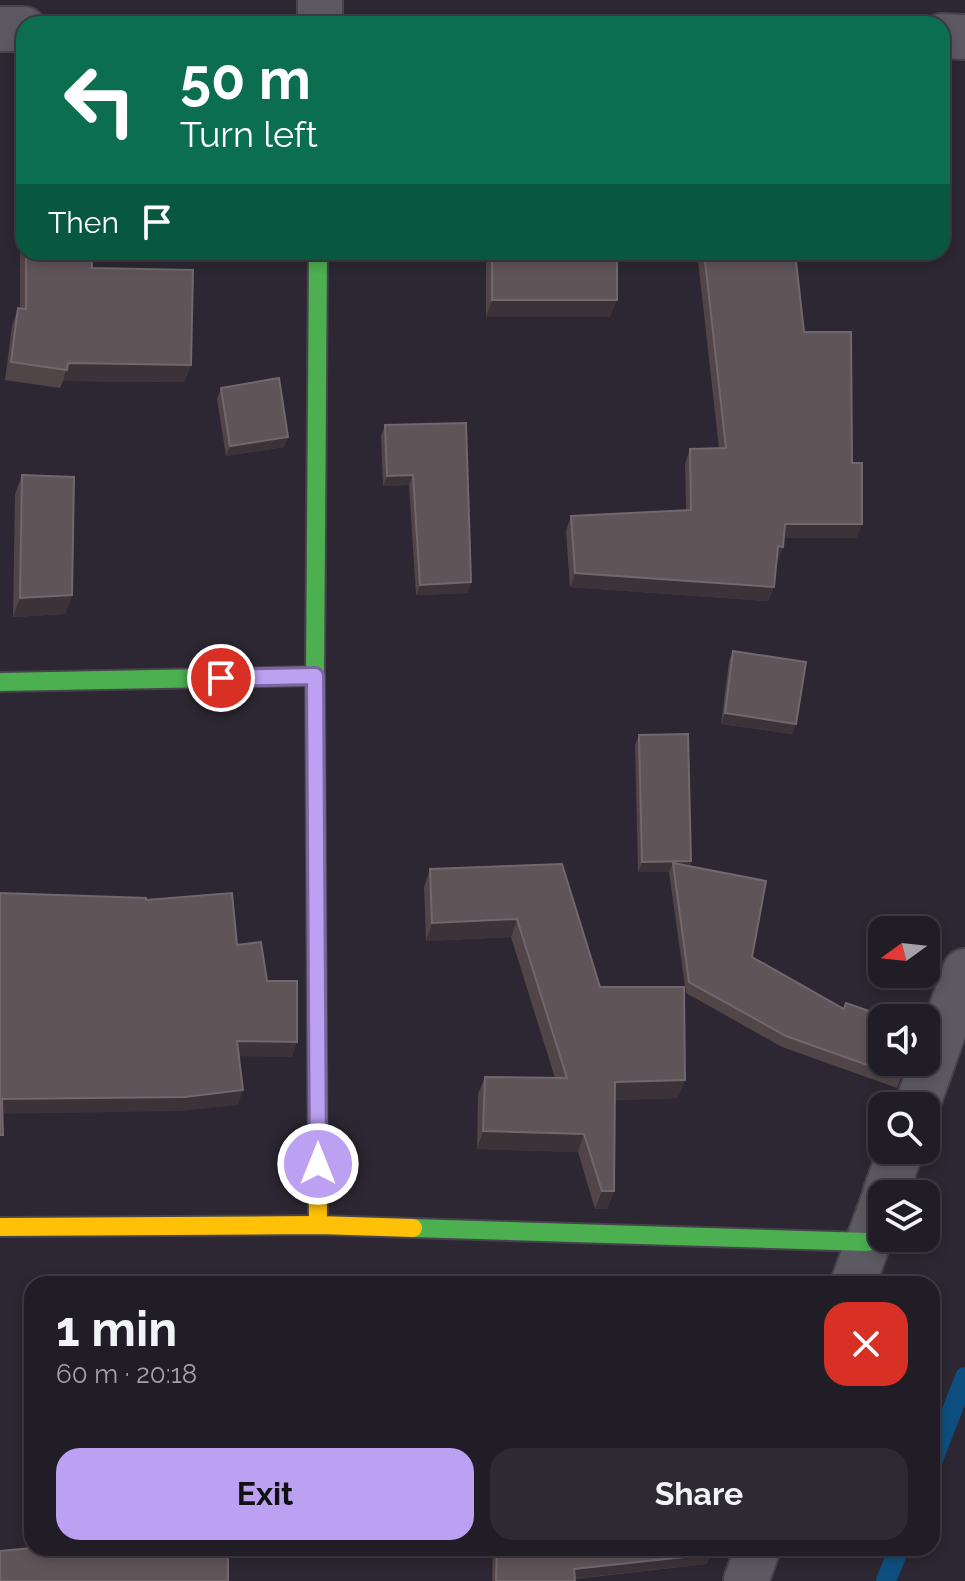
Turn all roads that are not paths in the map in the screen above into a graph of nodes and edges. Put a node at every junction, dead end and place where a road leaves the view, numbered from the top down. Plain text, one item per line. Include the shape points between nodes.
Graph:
1 (318, 260) edge
2 (315, 676) junction
3 (0, 682) edge
4 (965, 971) edge
5 (922, 1092) edge
6 (868, 1223) edge
7 (318, 1225) junction
8 (0, 1227) edge
9 (868, 1242) edge
10 (856, 1276) edge
11 (755, 1556) edge
12 (746, 1581) edge

1 - 2 street
2 - 3 street
2 - 7 street
4 - 5 street
6 - 7 street
7 - 8 street
9 - 10 street
11 - 12 street

